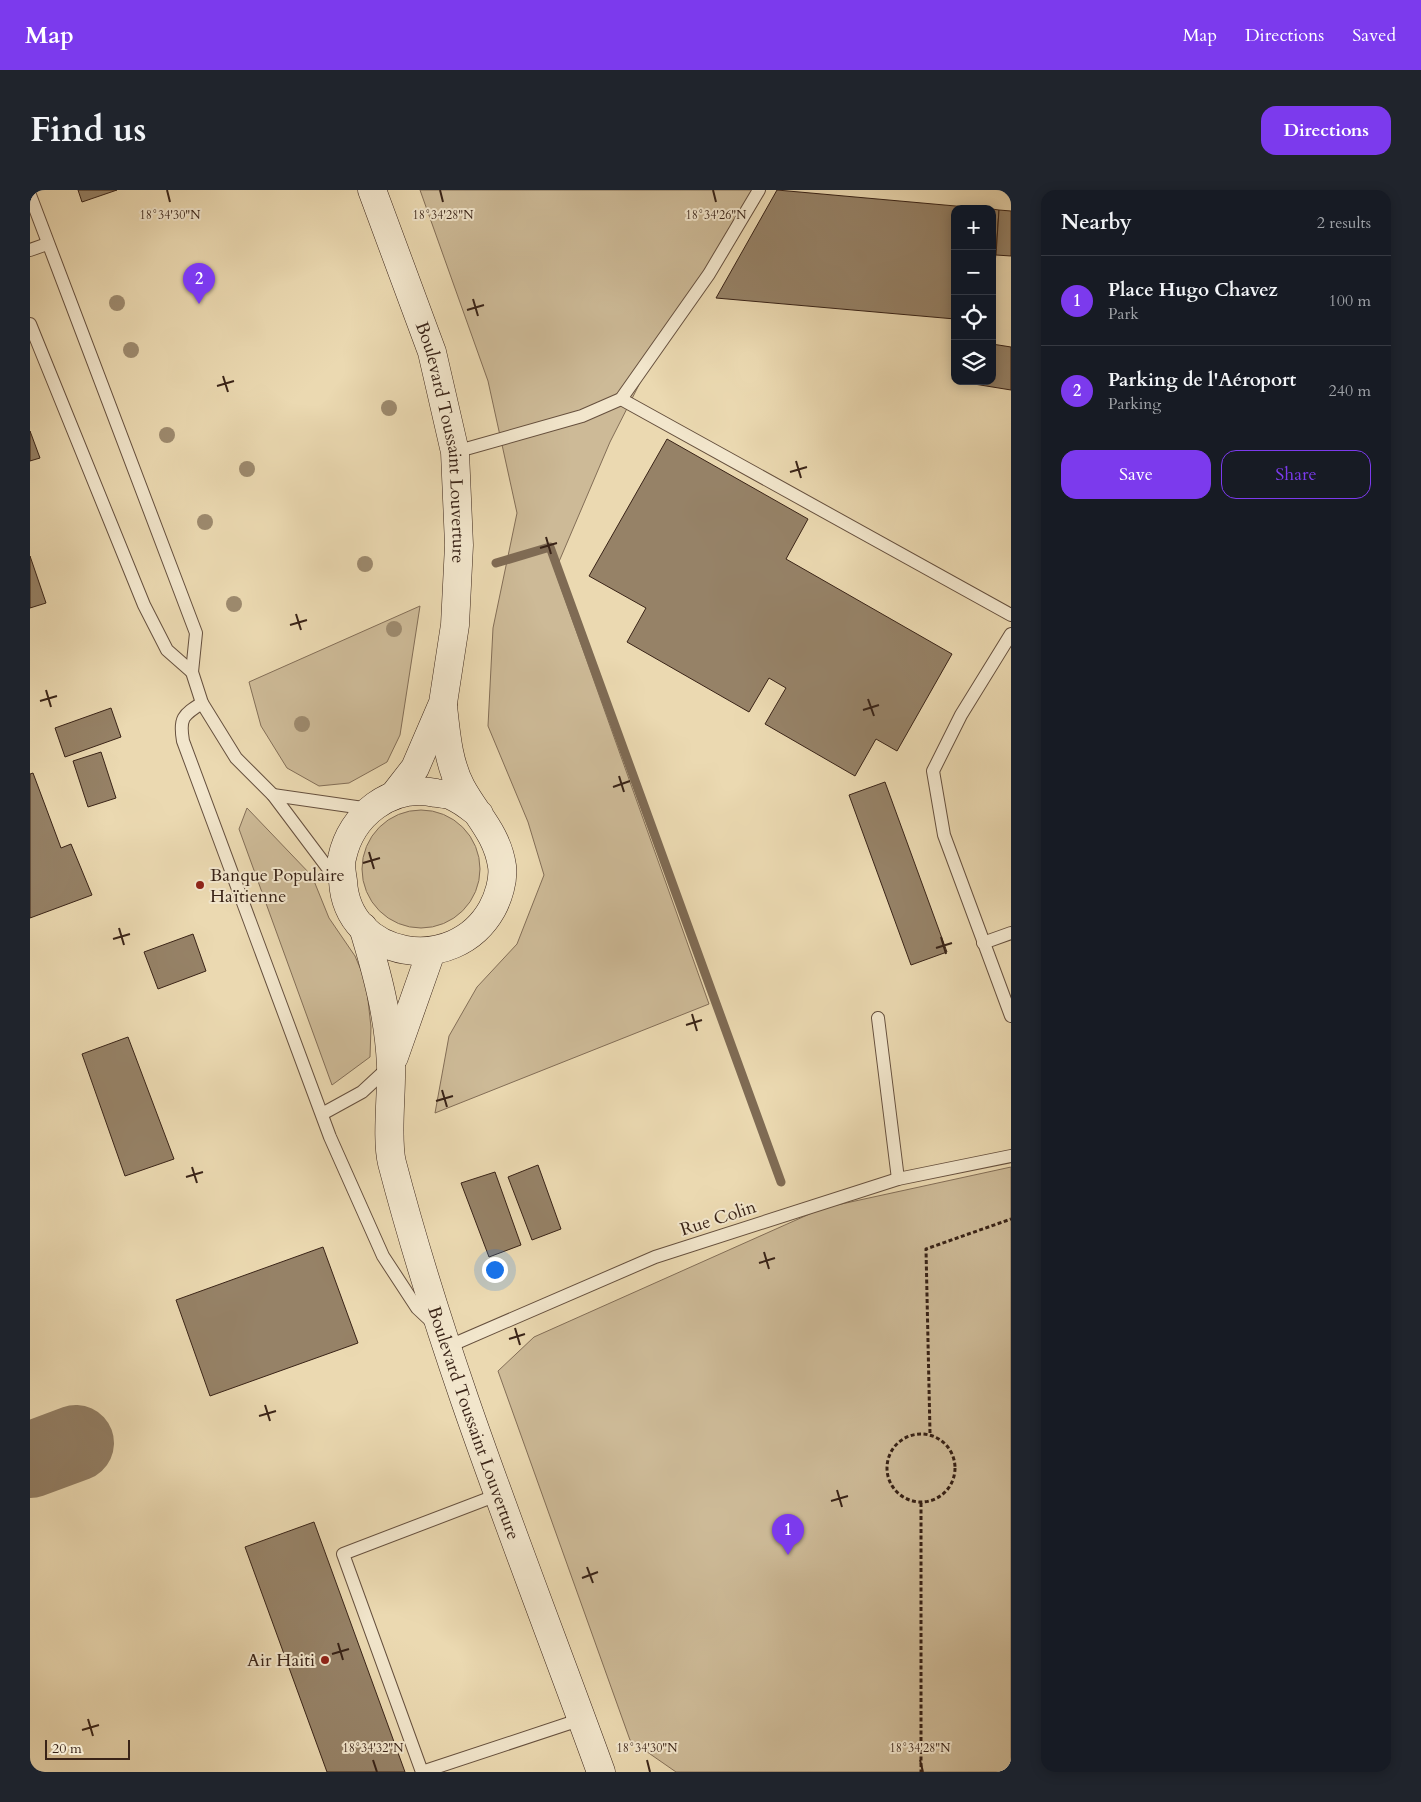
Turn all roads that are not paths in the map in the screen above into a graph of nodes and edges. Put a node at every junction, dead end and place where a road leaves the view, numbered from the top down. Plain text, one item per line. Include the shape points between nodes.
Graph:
1 (372, 190) edge
2 (759, 190) edge
3 (30, 195) edge
4 (47, 244) junction
5 (30, 250) edge
6 (30, 324) edge
7 (621, 399) junction
8 (456, 452) junction
9 (1011, 615) edge
10 (1011, 634) edge
11 (192, 672) junction
12 (202, 703) junction
13 (443, 703) junction
14 (273, 795) junction
15 (394, 795) junction
16 (370, 809) junction
17 (479, 814) junction
18 (343, 890) junction
19 (363, 927) junction
20 (1011, 932) edge
21 (983, 943) junction
22 (431, 952) junction
23 (1011, 1016) edge
24 (878, 1018) dead end
25 (391, 1065) junction
26 (322, 1114) junction
27 (1011, 1156) edge
28 (898, 1179) junction
29 (444, 1338) junction
30 (500, 1494) junction
31 (582, 1719) junction
32 (422, 1772) edge
33 (601, 1772) edge

1 - 8 main road, Boulevard Toussaint Louverture via 432,352
2 - 7 lane via 709,274
3 - 4 lane
4 - 5 lane
4 - 11 lane via 196,633
6 - 11 lane via 144,605 167,650
7 - 8 lane via 582,416
7 - 9 lane
8 - 13 main road, Boulevard Toussaint Louverture via 459,545 456,625
10 - 21 lane via 961,715 933,771 944,835
11 - 12 lane
12 - 14 lane via 236,758
12 - 26 lane via 183,717 180,725 183,741
13 - 15 main road, Boulevard Toussaint Louverture via 415,768
13 - 17 main road, Boulevard Toussaint Louverture via 448,748 461,786
14 - 16 lane
14 - 18 lane
15 - 16 main road
15 - 17 main road via 424,790 454,796
16 - 18 main road via 351,832 341,860
17 - 22 main road via 496,839 503,868 498,898 483,924 460,943
18 - 19 main road via 350,910
19 - 22 main road via 382,942 406,951
19 - 25 main road, Boulevard Toussaint Louverture via 386,1012
20 - 21 lane
21 - 23 lane
22 - 25 main road, Boulevard Toussaint Louverture
24 - 28 lane
25 - 26 lane via 362,1092
25 - 29 main road, Boulevard Toussaint Louverture via 391,1158 415,1251
26 - 29 lane via 383,1256 417,1308
27 - 28 lane, Rue Colin
28 - 29 lane, Rue Colin via 655,1257
29 - 30 main road, Boulevard Toussaint Louverture
30 - 31 main road, Boulevard Toussaint Louverture
30 - 32 lane via 344,1554
31 - 32 lane
31 - 33 main road, Boulevard Toussaint Louverture

